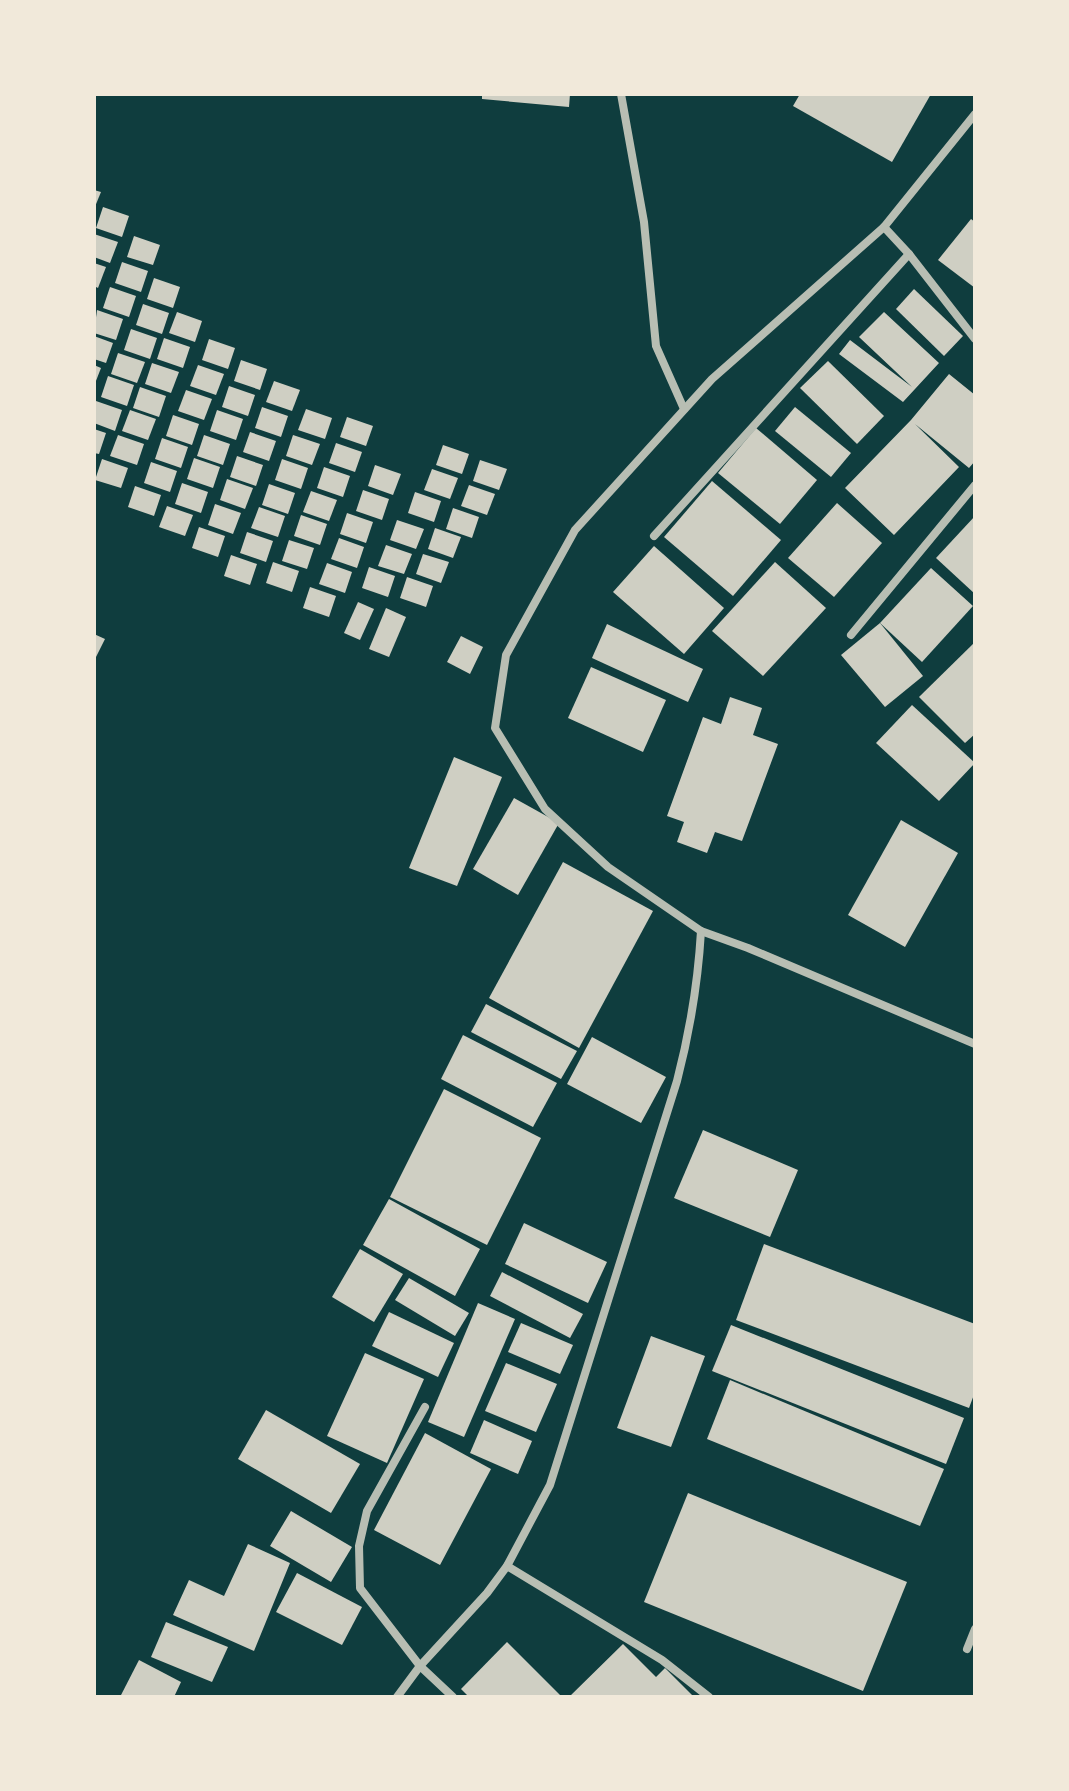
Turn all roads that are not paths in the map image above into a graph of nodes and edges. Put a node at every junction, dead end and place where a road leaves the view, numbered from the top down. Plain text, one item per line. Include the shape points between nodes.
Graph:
1 (621, 94) edge
2 (975, 114) edge
3 (884, 227) junction
4 (909, 254) junction
5 (975, 339) edge
6 (684, 409) junction
7 (975, 485) edge
8 (654, 536) dead end
9 (851, 635) dead end
10 (701, 931) junction
11 (975, 1044) edge
12 (425, 1407) dead end
13 (507, 1566) junction
14 (975, 1629) edge
15 (967, 1649) dead end
16 (420, 1666) junction
17 (397, 1697) edge
18 (453, 1697) edge
19 (709, 1697) edge

1 - 6 street via 644,222 656,346
2 - 3 street
3 - 4 street
3 - 6 street
4 - 5 street
4 - 8 street
6 - 10 street via 575,530 506,655 495,728 545,809 608,867
7 - 9 street
10 - 11 street
10 - 13 street via 694,1007 677,1081 550,1485
12 - 16 street via 367,1511 359,1546 360,1588
13 - 16 street
13 - 19 street via 662,1660
14 - 15 street
16 - 17 street
16 - 18 street

